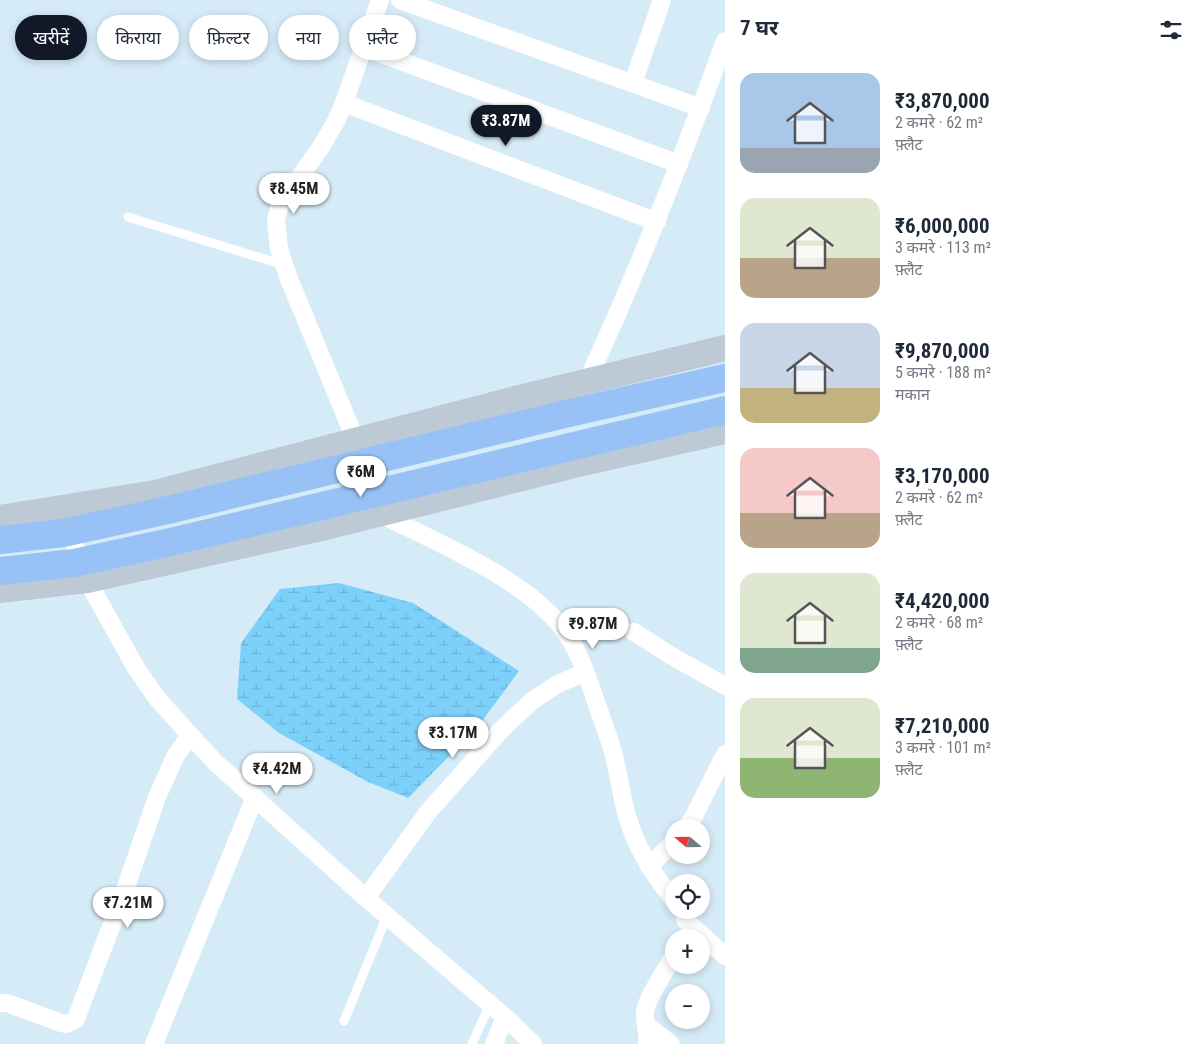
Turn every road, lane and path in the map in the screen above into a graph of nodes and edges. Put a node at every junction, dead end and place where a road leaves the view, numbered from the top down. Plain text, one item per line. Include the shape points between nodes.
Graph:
1 (380, 0) edge
2 (400, 0) edge
3 (662, 0) edge
4 (375, 15) edge
5 (724, 48) edge
6 (359, 60) edge
7 (399, 60) edge
8 (633, 83) junction
9 (344, 103) junction
10 (701, 108) junction
11 (679, 164) junction
12 (128, 217) dead end
13 (657, 222) junction
14 (284, 265) junction
15 (725, 348) edge
16 (725, 378) edge
17 (587, 381) junction
18 (725, 410) edge
19 (725, 431) edge
20 (356, 442) junction
21 (61, 508) junction
22 (380, 514) junction
23 (0, 518) edge
24 (0, 540) edge
25 (0, 571) edge
26 (87, 580) junction
27 (0, 590) edge
28 (634, 632) dead end
29 (585, 672) junction
30 (725, 686) edge
31 (190, 735) junction
32 (725, 754) edge
33 (255, 797) junction
34 (692, 819) edge
35 (665, 851) edge
36 (650, 866) junction
37 (665, 887) edge
38 (366, 898) junction
39 (387, 916) junction
40 (687, 919) edge
41 (725, 956) edge
42 (665, 971) edge
43 (0, 1003) edge
44 (490, 1004) junction
45 (505, 1017) junction
46 (344, 1021) dead end
47 (646, 1025) junction
48 (154, 1044) edge
49 (472, 1044) edge
50 (494, 1044) edge
51 (533, 1044) edge
52 (647, 1044) edge
53 (671, 1044) edge

1 - 4 street
2 - 8 street
3 - 8 street
5 - 10 street
6 - 9 street
7 - 11 street
8 - 10 street
9 - 13 street
9 - 14 street via 321,147 279,208 276,233
10 - 11 street
11 - 13 street
12 - 14 lane
13 - 17 street
14 - 20 street
15 - 17 main road
16 - 24 highway via 168,510 64,533
17 - 20 main road
18 - 25 highway via 175,542 74,563
19 - 22 main road
20 - 21 main road via 155,493
21 - 23 main road
21 - 26 street
22 - 26 main road
22 - 29 street via 466,557 516,587 546,610 566,632
26 - 27 main road
26 - 31 street via 144,681
28 - 30 street
29 - 36 street via 608,734 627,817
29 - 38 street via 533,700 502,729 428,812
31 - 33 street
31 - 43 street via 175,757 156,798 76,1019 67,1024 61,1023
32 - 34 street
33 - 38 street
33 - 48 street
35 - 36 street
36 - 37 street
38 - 39 street
39 - 44 street
39 - 46 lane
40 - 41 street
42 - 47 street via 648,1002
44 - 45 street
44 - 49 lane
45 - 50 street
45 - 51 street
47 - 52 street
47 - 53 street

